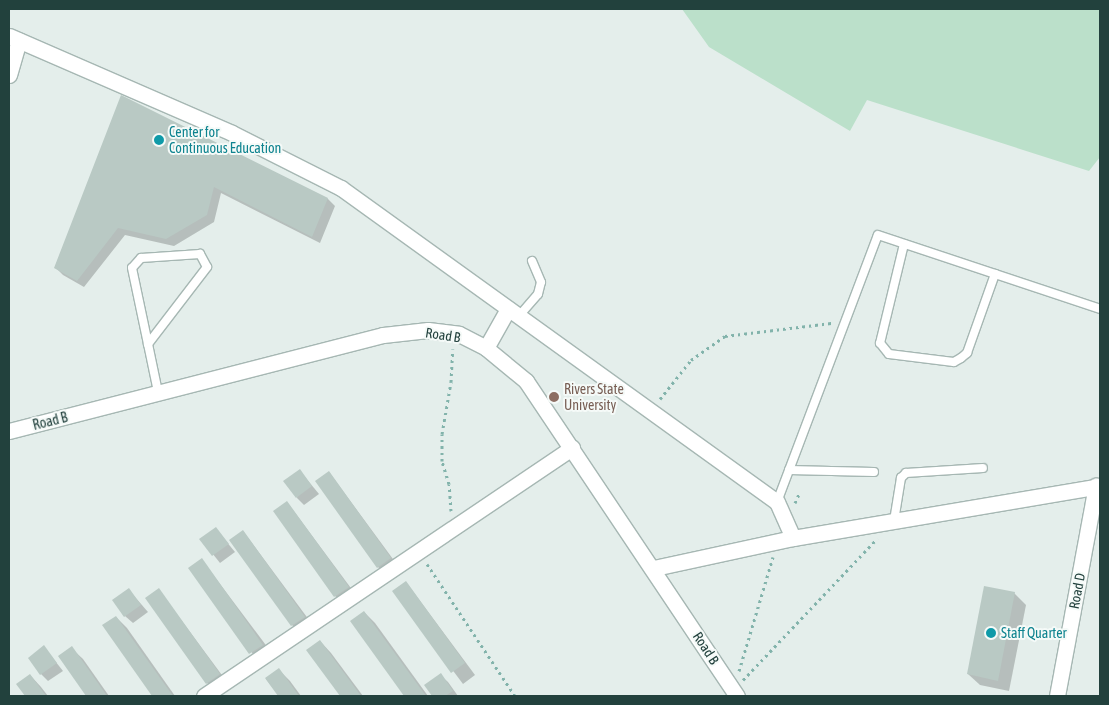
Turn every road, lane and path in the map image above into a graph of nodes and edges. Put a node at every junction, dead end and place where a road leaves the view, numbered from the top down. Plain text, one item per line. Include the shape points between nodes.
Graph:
1 (14, 38) edge
2 (9, 74) edge
3 (904, 244) junction
4 (532, 261) dead end
5 (995, 274) junction
6 (1100, 309) edge
7 (513, 313) junction
8 (845, 322) junction
9 (454, 334) junction
10 (148, 344) junction
11 (486, 348) junction
12 (158, 392) junction
13 (650, 411) junction
14 (9, 431) edge
15 (572, 448) junction
16 (983, 468) dead end
17 (789, 470) junction
18 (874, 472) dead end
19 (1098, 486) edge
20 (799, 494) dead end
21 (777, 502) junction
22 (894, 521) junction
23 (786, 523) junction
24 (450, 530) junction
25 (793, 538) junction
26 (777, 542) junction
27 (418, 552) junction
28 (654, 568) junction
29 (735, 694) edge
30 (204, 696) edge
31 (515, 696) edge
32 (1057, 696) edge

1 - 2 street
1 - 7 street via 232,133 341,188
3 - 5 lane
3 - 5 lane via 880,343 889,354 954,362 961,358 967,353
3 - 8 lane via 878,235
4 - 7 lane via 541,282 538,294
5 - 6 lane
7 - 11 street
7 - 13 street
8 - 13 path via 726,336 691,360
8 - 17 lane
9 - 11 street, Road B
9 - 12 street, Road B via 428,330 383,335
9 - 24 path via 451,382 442,434 442,461 449,484
10 - 10 lane via 132,268 141,258 200,254 207,267
10 - 12 lane
11 - 15 street, Road B via 526,381
12 - 14 street, Road B
13 - 21 street
15 - 24 street
15 - 28 street, Road B
16 - 22 lane via 906,473 901,478
17 - 18 lane
17 - 21 lane
19 - 22 street
19 - 32 street, Road D
20 - 23 path
21 - 23 street
22 - 25 street
22 - 29 path
23 - 25 street
24 - 27 street
25 - 26 street
26 - 28 street
26 - 29 path
27 - 30 street
27 - 31 path
28 - 29 street, Road B

